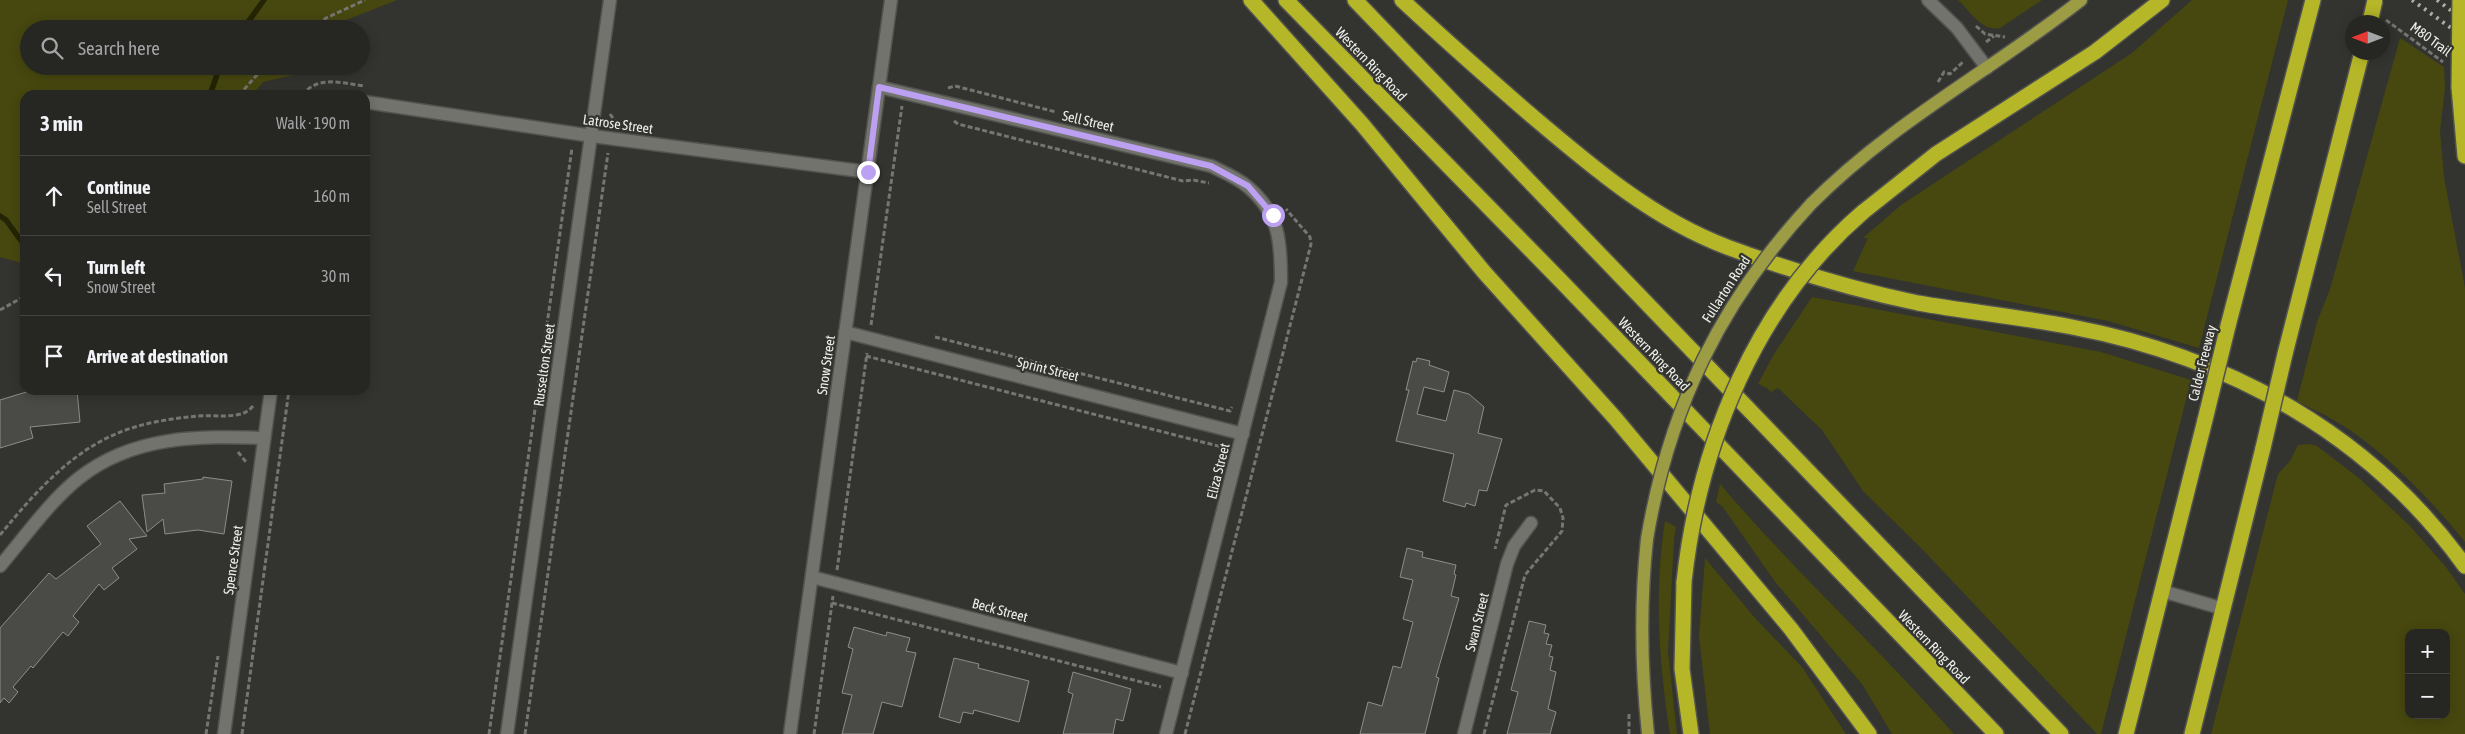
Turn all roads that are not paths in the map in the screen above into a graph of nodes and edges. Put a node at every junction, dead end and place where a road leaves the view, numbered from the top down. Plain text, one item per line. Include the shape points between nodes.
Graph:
1 (610, 0) edge
2 (891, 0) edge
3 (1251, 0) edge
4 (1286, 0) edge
5 (1355, 0) edge
6 (1402, 0) edge
7 (1928, 0) edge
8 (2081, 0) edge
9 (2162, 0) edge
10 (2313, 0) edge
11 (2376, 0) edge
12 (2460, 0) edge
13 (2376, 15) edge
14 (2360, 60) edge
15 (1987, 68) junction
16 (879, 87) junction
17 (370, 103) edge
18 (592, 136) junction
19 (2465, 156) edge
20 (868, 172) junction
21 (1273, 215) joint
22 (845, 332) junction
23 (270, 395) edge
24 (1243, 434) junction
25 (264, 438) junction
26 (1531, 523) dead end
27 (0, 566) edge
28 (2465, 566) edge
29 (812, 577) junction
30 (2162, 591) junction
31 (2224, 609) junction
32 (1182, 673) junction
33 (224, 734) edge
34 (507, 734) edge
35 (790, 734) edge
36 (1166, 734) edge
37 (1464, 734) edge
38 (1648, 734) edge
39 (1691, 734) edge
40 (1869, 734) edge
41 (1996, 734) edge
42 (2060, 734) edge
43 (2126, 734) edge
44 (2192, 734) edge

1 - 18 street, Russelton Street
2 - 16 street, Snow Street
3 - 40 highway via 1362,124 1484,272 1616,418 1792,629
4 - 41 highway, Western Ring Road
5 - 42 highway
6 - 28 highway via 1589,164 1623,190 1684,226 1728,247 1823,279 1919,303 2096,332 2177,355 2237,378 2306,416 2366,460 2421,511
7 - 15 street via 1957,28
8 - 15 main road, Fullarton Road
9 - 39 highway, bridge via 2095,52 1936,154 1863,212 1804,275 1773,319 1742,374 1705,466 1694,514 1684,582 1682,668
10 - 30 highway, Calder Freeway, bridge
11 - 13 highway, bridge
12 - 19 highway, bridge via 2459,87
14 - 31 highway, bridge
15 - 38 main road, Fullarton Road, bridge via 1864,155 1811,204 1750,278 1722,322 1693,378 1663,461 1647,539 1641,605 1641,654
16 - 20 street, Snow Street
16 - 21 street, Sell Street via 903,99 1211,166 1248,186
17 - 18 street, Latrose Street
18 - 20 street, Latrose Street
18 - 34 street, Russelton Street
20 - 22 street, Snow Street
21 - 24 street, Eliza Street via 1281,242 1281,282
22 - 24 street, Sprint Street
22 - 29 street, Snow Street
23 - 25 street, Spence Street
24 - 32 street, Eliza Street
25 - 27 street via 202,436 159,442 120,455 79,478 64,491
25 - 33 street, Spence Street
26 - 37 street, Swan Street via 1514,546 1507,564
29 - 32 street, Beck Street
29 - 35 street, Snow Street
30 - 31 street
30 - 43 highway, Calder Freeway
31 - 44 highway
32 - 36 street, Eliza Street

